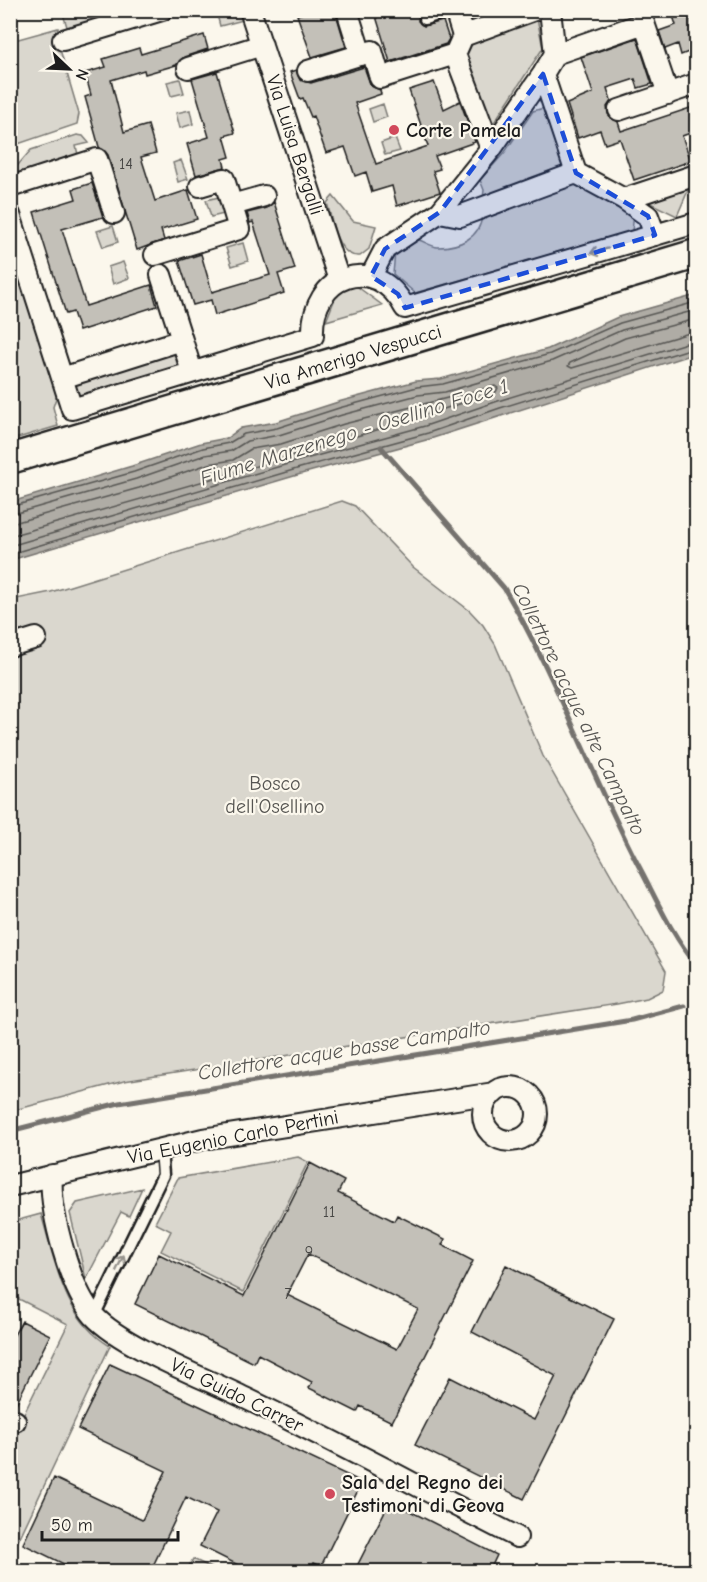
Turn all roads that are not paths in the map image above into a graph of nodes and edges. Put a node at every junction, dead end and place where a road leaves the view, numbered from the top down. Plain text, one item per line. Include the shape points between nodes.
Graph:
1 (162, 10) edge
2 (250, 10) edge
3 (347, 10) edge
4 (454, 10) edge
5 (534, 10) edge
6 (550, 10) edge
7 (110, 19) edge
8 (425, 19) dead end
9 (63, 40) dead end
10 (261, 45) junction
11 (459, 45) junction
12 (366, 53) junction
13 (555, 54) junction
14 (188, 68) dead end
15 (309, 71) dead end
16 (543, 74) junction
17 (696, 84) edge
18 (668, 94) junction
19 (620, 110) dead end
20 (491, 148) junction
21 (576, 173) junction
22 (696, 175) edge
23 (200, 186) dead end
24 (10, 187) edge
25 (264, 196) dead end
26 (624, 199) junction
27 (232, 205) junction
28 (440, 212) junction
29 (114, 213) dead end
30 (10, 215) edge
31 (696, 223) edge
32 (655, 235) junction
33 (696, 254) edge
34 (155, 255) dead end
35 (161, 275) dead end
36 (371, 276) junction
37 (339, 280) junction
38 (182, 340) junction
39 (262, 351) junction
40 (192, 372) junction
41 (62, 378) junction
42 (275, 380) junction
43 (10, 459) edge
44 (36, 638) dead end
45 (10, 646) edge
46 (494, 1093) junction
47 (458, 1099) junction
48 (485, 1122) junction
49 (161, 1149) junction
50 (52, 1175) junction
51 (10, 1186) edge
52 (94, 1316) junction
53 (517, 1537) dead end

1 - 7 street
2 - 10 street, Via Luisa Bergalli
3 - 12 street
4 - 8 lane
4 - 11 street
5 - 11 street
6 - 13 street
7 - 9 street
10 - 14 street
10 - 37 street, Via Luisa Bergalli
11 - 12 street via 381,78
11 - 20 street
12 - 15 street
13 - 16 street
13 - 18 street via 644,23
16 - 20 street
16 - 21 street
17 - 18 street
18 - 19 street
20 - 28 street
21 - 26 street
21 - 28 street via 460,216
22 - 26 street
23 - 27 street via 224,179
24 - 29 street via 97,159
25 - 27 street
26 - 32 street via 648,216
27 - 34 street via 240,232
28 - 36 street via 385,249
30 - 41 street
31 - 32 street
32 -> 36 street via 405,308 398,294
33 - 42 main road, Via Amerigo Vespucci
35 - 38 street
36 - 37 street
37 - 39 street via 317,303 312,319 314,336
38 - 40 street
38 - 41 street
39 - 40 street
39 - 42 street
40 - 41 street via 72,409
42 - 43 main road, Via Amerigo Vespucci
44 - 45 street
46 - 47 street, Via Eugenio Carlo Pertini
46 - 48 street via 484,1106
46 - 48 street via 508,1087 524,1090 535,1102 537,1118 531,1132 517,1140 501,1139
47 - 48 street
47 - 49 street, Via Eugenio Carlo Pertini via 282,1124
49 - 50 street, Via Eugenio Carlo Pertini
52 -> 49 lane via 163,1175
50 - 51 street, Via Eugenio Carlo Pertini
50 - 52 street, Via Guido Carrer via 52,1198 73,1283
52 - 53 street, Via Guido Carrer via 117,1336

